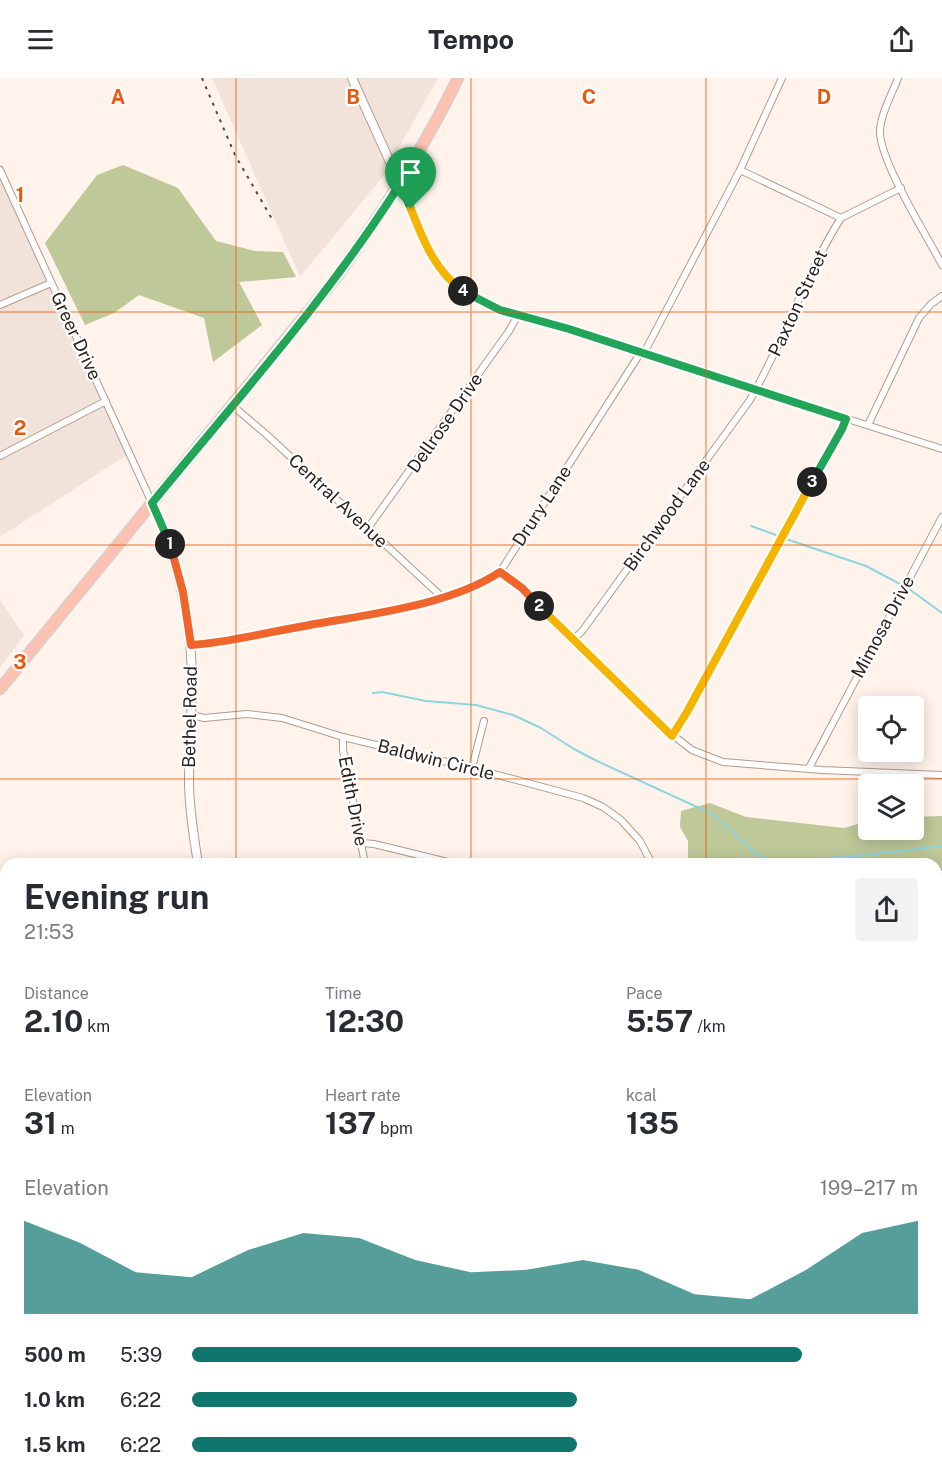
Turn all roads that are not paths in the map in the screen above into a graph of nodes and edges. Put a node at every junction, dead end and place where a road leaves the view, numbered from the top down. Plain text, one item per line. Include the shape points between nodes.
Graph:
1 (352, 78) edge
2 (458, 78) edge
3 (782, 78) edge
4 (898, 78) edge
5 (0, 170) edge
6 (740, 170) junction
7 (400, 184) junction
8 (901, 188) junction
9 (841, 218) junction
10 (942, 265) edge
11 (51, 283) junction
12 (942, 296) edge
13 (0, 305) edge
14 (518, 315) junction
15 (643, 353) junction
16 (756, 390) junction
17 (106, 401) junction
18 (233, 406) junction
19 (846, 419) junction
20 (868, 425) junction
21 (942, 449) edge
22 (0, 456) edge
23 (152, 503) junction
24 (942, 517) edge
25 (368, 528) junction
26 (500, 572) junction
27 (442, 597) junction
28 (574, 639) junction
29 (191, 645) junction
30 (0, 689) edge
31 (192, 715) junction
32 (484, 721) dead end
33 (672, 736) junction
34 (342, 737) junction
35 (472, 768) junction
36 (809, 768) junction
37 (942, 775) edge
38 (362, 843) junction
39 (197, 858) edge
40 (364, 858) edge
41 (431, 858) edge
42 (649, 858) edge

1 - 7 street
2 - 7 main road
3 - 6 street, Drury Lane
4 - 8 street via 880,130 884,151
5 - 11 street, Greer Drive
6 - 9 street
6 - 15 street, Drury Lane
7 - 14 street via 428,251 445,275 477,300
7 - 18 main road via 335,279
8 - 9 street
8 - 10 street
9 - 16 street, Paxton Street via 824,245
11 - 13 street
11 - 17 street, Greer Drive
12 - 20 street via 919,318
14 - 15 street
14 - 25 street, Dellrose Drive
15 - 16 street
15 - 26 street, Drury Lane
16 - 19 street
16 - 28 street, Birchwood Lane
17 - 22 street
17 - 23 street, Greer Drive
18 - 23 main road
18 - 25 street, Central Avenue
19 - 20 street
19 - 33 street
20 - 21 street
23 - 29 street, Bethel Road via 177,566
23 - 30 main road
24 - 36 street, Mimosa Drive
25 - 27 street, Central Avenue
26 - 27 street, Drury Lane via 467,590
26 - 28 street
27 - 29 street, Drury Lane via 365,615
28 - 33 street
29 - 31 street, Bethel Road
31 - 34 street, Baldwin Circle via 282,718
31 - 39 street, Bethel Road via 189,784
32 - 35 street
33 - 36 street via 717,761
34 - 35 street, Baldwin Circle
34 - 38 street, Edith Drive
35 - 42 street, Baldwin Circle via 603,807 631,829
36 - 37 street
38 - 40 street, Edith Drive
38 - 41 street

